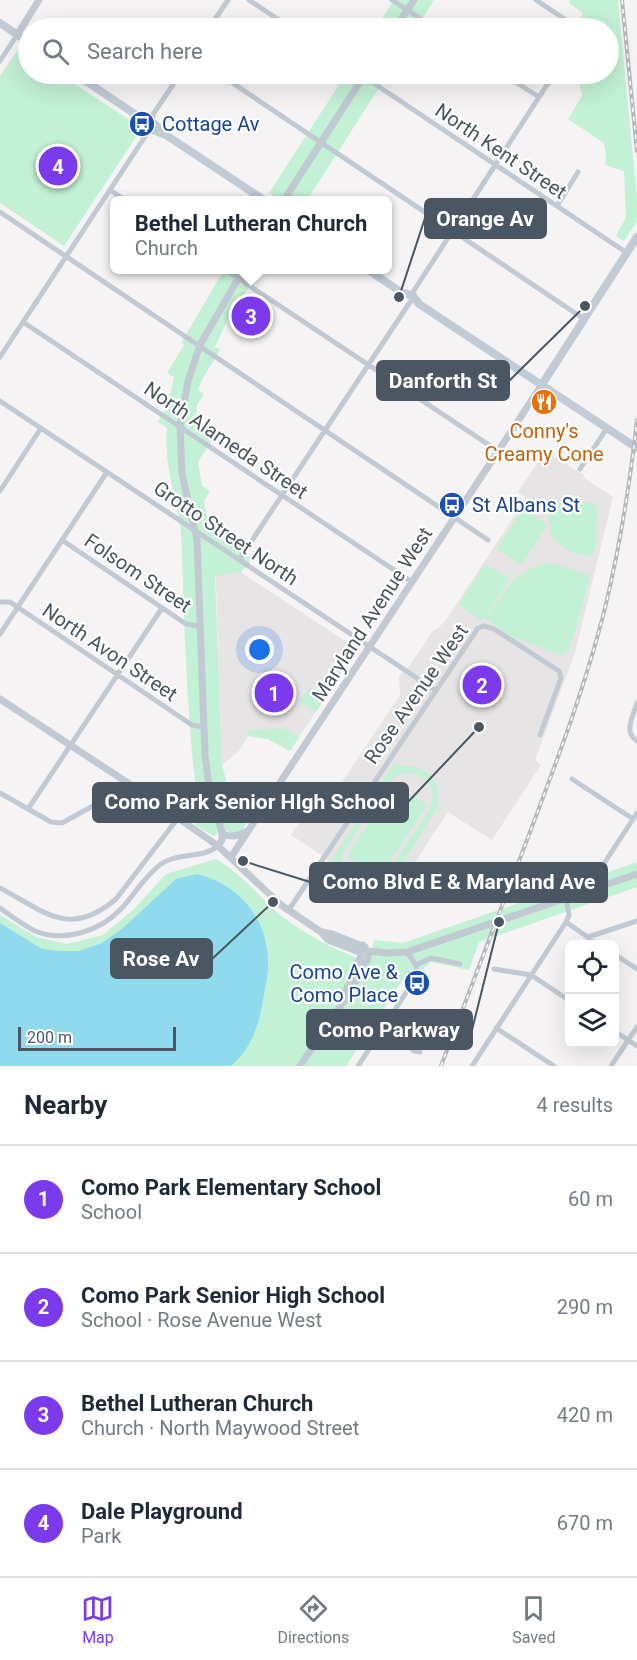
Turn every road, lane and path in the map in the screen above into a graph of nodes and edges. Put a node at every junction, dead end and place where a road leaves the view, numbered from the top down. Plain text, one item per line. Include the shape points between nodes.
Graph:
1 (39, 0) edge
2 (228, 0) edge
3 (249, 0) edge
4 (392, 0) edge
5 (414, 0) edge
6 (536, 0) edge
7 (408, 10) junction
8 (28, 18) edge
9 (216, 18) edge
10 (276, 18) edge
11 (402, 18) edge
12 (420, 18) edge
13 (563, 18) edge
14 (0, 23) edge
15 (17, 35) joint
16 (0, 61) edge
17 (90, 84) edge
18 (173, 84) edge
19 (234, 84) edge
20 (357, 84) edge
21 (378, 84) edge
22 (519, 84) edge
23 (547, 84) edge
24 (539, 97) junction
25 (150, 125) junction
26 (321, 143) junction
27 (495, 165) junction
28 (578, 172) dead end
29 (110, 190) junction
30 (118, 196) edge
31 (257, 196) edge
32 (287, 196) edge
33 (557, 206) junction
34 (0, 212) edge
35 (452, 231) junction
36 (637, 237) edge
37 (627, 253) junction
38 (66, 255) junction
39 (233, 274) edge
40 (240, 274) edge
41 (374, 274) edge
42 (238, 277) junction
43 (411, 299) junction
44 (584, 319) junction
45 (23, 322) junction
46 (200, 345) junction
47 (0, 357) edge
48 (369, 364) junction
49 (541, 386) junction
50 (0, 401) edge
51 (180, 427) junction
52 (41, 428) junction
53 (607, 428) junction
54 (325, 430) junction
55 (637, 448) edge
56 (498, 452) junction
57 (580, 469) dead end
58 (107, 472) junction
59 (0, 490) edge
60 (282, 495) junction
61 (455, 517) junction
62 (195, 531) junction
63 (62, 540) junction
64 (488, 540) dead end
65 (239, 560) junction
66 (412, 582) junction
67 (0, 602) edge
68 (18, 607) junction
69 (162, 608) junction
70 (200, 626) junction
71 (0, 634) edge
72 (371, 647) junction
73 (117, 676) junction
74 (435, 690) junction
75 (0, 699) edge
76 (637, 703) edge
77 (204, 727) junction
78 (540, 735) dead end
79 (637, 741) edge
80 (70, 746) junction
81 (572, 779) dead end
82 (131, 785) junction
83 (0, 793) edge
84 (28, 809) junction
85 (635, 816) edge
86 (178, 818) junction
87 (250, 828) junction
88 (222, 834) junction
89 (218, 846) junction
90 (231, 857) junction
91 (637, 874) edge
92 (0, 888) edge
93 (586, 891) junction
94 (566, 898) junction
95 (0, 908) edge
96 (288, 911) junction
97 (637, 921) edge
98 (566, 922) junction
99 (321, 932) junction
100 (588, 937) junction
101 (592, 940) edge
102 (345, 947) junction
103 (365, 949) junction
104 (407, 952) junction
105 (619, 957) edge
106 (460, 964) dead end
107 (416, 965) junction
108 (494, 969) dead end
109 (637, 969) edge
110 (353, 974) junction
111 (531, 975) junction
112 (565, 998) edge
113 (342, 1001) junction
114 (383, 1027) junction
115 (637, 1027) edge
116 (496, 1028) junction
117 (619, 1034) edge
118 (628, 1040) junction
119 (637, 1046) edge
120 (420, 1052) dead end
121 (300, 1066) edge
122 (358, 1066) edge
123 (472, 1066) edge
124 (554, 1066) edge
125 (611, 1066) edge

1 - 8 street
2 - 9 street
3 - 10 street
4 - 7 street
5 - 7 street
6 - 13 street
7 - 11 street
7 - 12 street
14 - 15 main road
15 - 16 street
17 - 25 main road
18 - 25 street
19 - 26 street
20 - 26 street
21 - 27 street, North Kent Street
22 - 24 street
23 - 24 street
24 - 27 street
25 - 29 street
25 - 31 main road
26 - 32 street
26 - 35 street
27 - 33 street, North Kent Street
27 - 35 street
28 - 33 street
29 - 30 street
29 - 38 street
33 - 37 street, North Kent Street
34 - 38 street
35 - 43 street
35 - 44 street
36 - 37 main road, Maryland Avenue West
37 - 44 main road, Maryland Avenue West
38 - 45 street
38 - 46 street
39 - 42 street
40 - 42 street
41 - 43 main road
42 - 46 street
42 - 48 street
43 - 48 street
43 - 49 main road
44 - 49 main road, Maryland Avenue West
45 - 47 street
45 - 51 street, North Alameda Street
46 - 51 street via 188,381
46 - 54 street
48 - 54 street
48 - 56 street
49 - 53 main road
49 - 56 street, Maryland Avenue West
50 - 52 street, Grotto Street North
51 - 60 street, North Alameda Street
51 - 62 street via 182,474
52 - 58 street, Grotto Street North
52 - 59 street
53 - 55 main road
53 - 57 street
54 - 60 street
54 - 61 street
56 - 61 street, Maryland Avenue West
58 - 62 street, Grotto Street North
58 - 63 street
60 - 65 street
60 - 66 street, North Alameda Street
61 - 64 street
61 - 66 street, Maryland Avenue West
62 - 65 street, Grotto Street North
62 - 70 street
63 - 68 street
63 - 69 street, Folsom Street
65 - 72 street, Grotto Street North
66 - 72 street, Maryland Avenue West
67 - 68 street, North Avon Street
68 - 71 street
68 - 73 street, North Avon Street
69 - 70 street, Folsom Street via 186,624
69 - 73 street
70 - 77 street
72 - 74 street, Grotto Street North
72 - 87 street, Maryland Avenue West
73 - 77 street, North Avon Street via 192,725
73 - 80 street
74 - 78 street, Rose Avenue West via 470,637 478,628 489,626 559,671 561,678
74 - 96 street, Rose Avenue West
75 - 80 street
76 - 79 street via 629,731
77 - 88 street via 209,789
80 - 82 street
80 - 84 street
81 - 85 street
82 - 84 street via 67,822 51,822
82 - 86 street
83 - 84 street
85 - 93 street
86 - 89 street
86 - 92 street via 116,899 90,915 57,919
87 - 88 street via 236,836
87 - 90 street, Maryland Avenue West
88 - 89 street
89 - 90 street
89 - 95 street via 212,851 165,862 115,915 88,931 65,935 37,932
90 - 96 street
91 - 93 street
93 - 94 street
94 - 98 street
94 - 104 street
96 - 99 street
97 - 100 street
98 - 100 street
98 - 111 street
99 - 102 street
99 - 103 street
100 - 101 street
102 - 103 street
102 - 110 street via 354,958
103 - 104 street
103 - 110 street
103 - 113 street via 367,961
104 - 107 street
105 - 109 street
106 - 107 street via 431,958
107 - 114 street via 417,976
108 - 111 street
110 - 113 street
111 - 112 street
111 - 116 street
113 - 121 street
114 - 120 street
114 - 122 street
115 - 118 street
116 - 123 street
116 - 124 street
117 - 118 street
118 - 119 street
118 - 125 street

